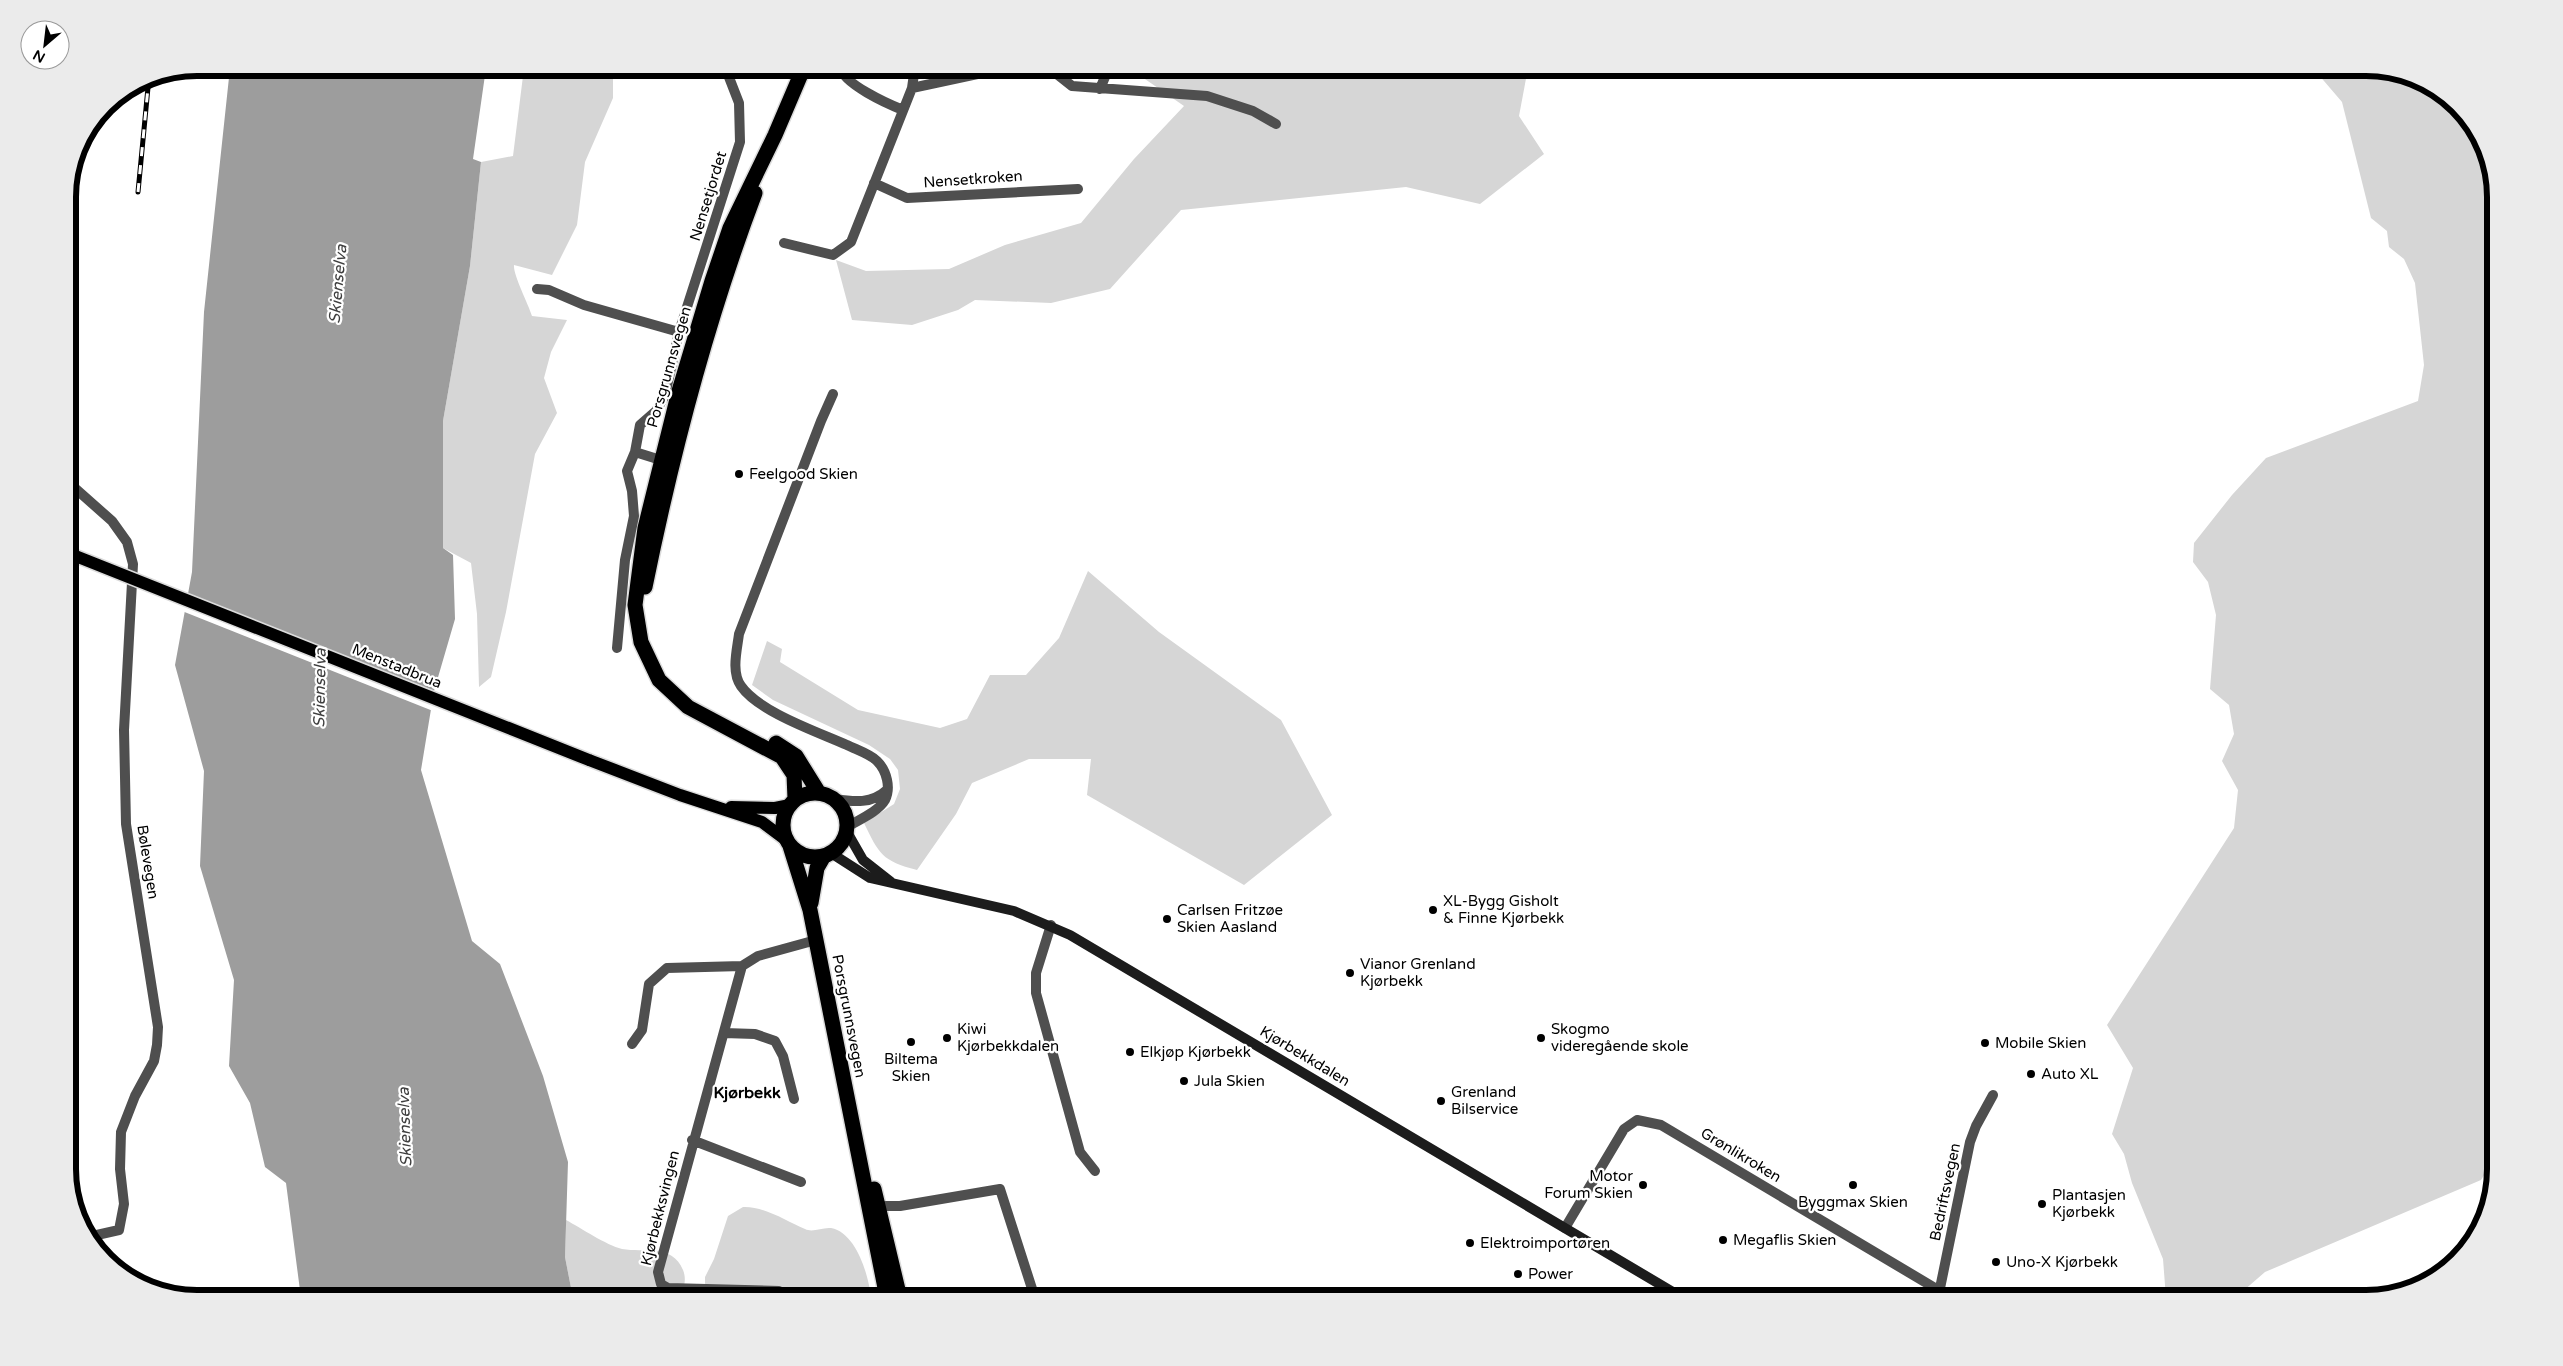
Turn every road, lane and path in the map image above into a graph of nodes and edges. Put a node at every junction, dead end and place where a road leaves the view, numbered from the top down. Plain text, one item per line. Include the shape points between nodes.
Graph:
1 (729, 77) edge
2 (800, 77) edge
3 (845, 77) edge
4 (914, 77) edge
5 (968, 77) edge
6 (1059, 77) edge
7 (1105, 77) edge
8 (912, 88) junction
9 (1100, 89) junction
10 (903, 110) junction
11 (1276, 124) dead end
12 (874, 183) junction
13 (1078, 189) dead end
14 (784, 243) dead end
15 (537, 289) dead end
16 (679, 332) junction
17 (834, 394) dead end
18 (636, 452) junction
19 (667, 462) junction
20 (77, 490) edge
21 (77, 557) edge
22 (617, 648) dead end
23 (728, 726) junction
24 (887, 790) junction
25 (819, 793) junction
26 (835, 799) junction
27 (792, 802) junction
28 (716, 805) junction
29 (847, 829) junction
30 (788, 843) junction
31 (827, 855) junction
32 (894, 884) junction
33 (810, 910) junction
34 (1051, 926) junction
35 (816, 940) junction
36 (742, 966) junction
37 (724, 1033) junction
38 (632, 1044) dead end
39 (1993, 1095) dead end
40 (794, 1098) dead end
41 (854, 1128) junction
42 (692, 1140) junction
43 (1095, 1171) dead end
44 (801, 1182) dead end
45 (886, 1206) dead end
46 (1564, 1228) junction
47 (96, 1235) edge
48 (679, 1290) edge
49 (885, 1290) edge
50 (898, 1290) edge
51 (1032, 1290) edge
52 (1669, 1290) edge
53 (1931, 1290) edge
54 (1940, 1290) edge

1 - 16 street, Nensetjordet via 739,103 740,142
2 - 19 highway, Porsgrunnsvegen via 725,241 688,358
3 - 10 street via 889,105
4 - 8 street
5 - 8 street
6 - 9 street via 1072,86
7 - 9 street
8 - 10 street
9 - 11 street via 1206,96 1253,111
10 - 12 street
12 - 13 street, Nensetkroken via 907,198
12 - 14 street via 851,242 834,255
15 - 16 street via 549,290 584,305
16 - 18 street, Nensetjordet via 665,395 656,411 640,425
17 - 24 street via 739,634 735,665 740,686 760,705 877,761 886,774
18 - 19 street
18 - 22 street via 627,471 634,516 623,577
19 - 23 highway, Porsgrunnsvegen via 638,571 635,605 639,633 646,656 668,691 688,707
20 - 47 street, Bølevegen via 112,521 127,542 132,564 124,730 126,824 158,1027 154,1061 135,1096 122,1132 120,1169 124,1204 119,1230
21 - 28 main road, Menstadbrua, bridge via 589,760
23 - 25 highway, Porsgrunnsvegen via 773,741 796,756
23 - 27 highway, Porsgrunnsvegen via 782,757 794,775
24 - 26 street via 867,801
24 - 29 street via 885,800
25 - 26 highway
25 - 27 highway via 810,793
26 - 29 highway via 844,811
27 - 28 main road, Menstadbrua via 775,808
27 - 30 highway via 782,825
28 - 30 main road, Menstadbrua via 762,822
29 - 31 highway via 841,845
29 - 32 street, Kjørbekkdalen via 863,860
30 - 31 highway via 802,855
30 - 33 highway, Porsgrunnsvegen
31 - 32 street, Kjørbekkdalen via 870,878
31 - 33 highway, Porsgrunnsvegen via 817,868
32 - 34 street, Kjørbekkdalen via 996,906
33 - 35 highway, Porsgrunnsvegen
34 - 43 street via 1036,973 1036,993 1080,1152
34 - 46 street, Kjørbekkdalen
35 - 36 street via 758,956
35 - 41 highway, Porsgrunnsvegen
36 - 37 street, Kjørbekksvingen
36 - 38 street via 667,968 649,984 642,1030
37 - 40 street via 755,1034 775,1041 783,1056
37 - 42 street, Kjørbekksvingen
39 - 54 street, Bedriftsvegen via 1970,1142
41 - 49 highway, Porsgrunnsvegen
41 - 50 highway, Porsgrunnsvegen via 876,1195
42 - 44 street, Kjørbekksvingen
42 - 48 street, Kjørbekksvingen via 658,1272 661,1284
45 - 51 street via 1000,1189
46 - 52 street, Kjørbekkdalen
46 - 53 street, Grønlikroken via 1624,1129 1637,1120 1649,1121 1661,1125

